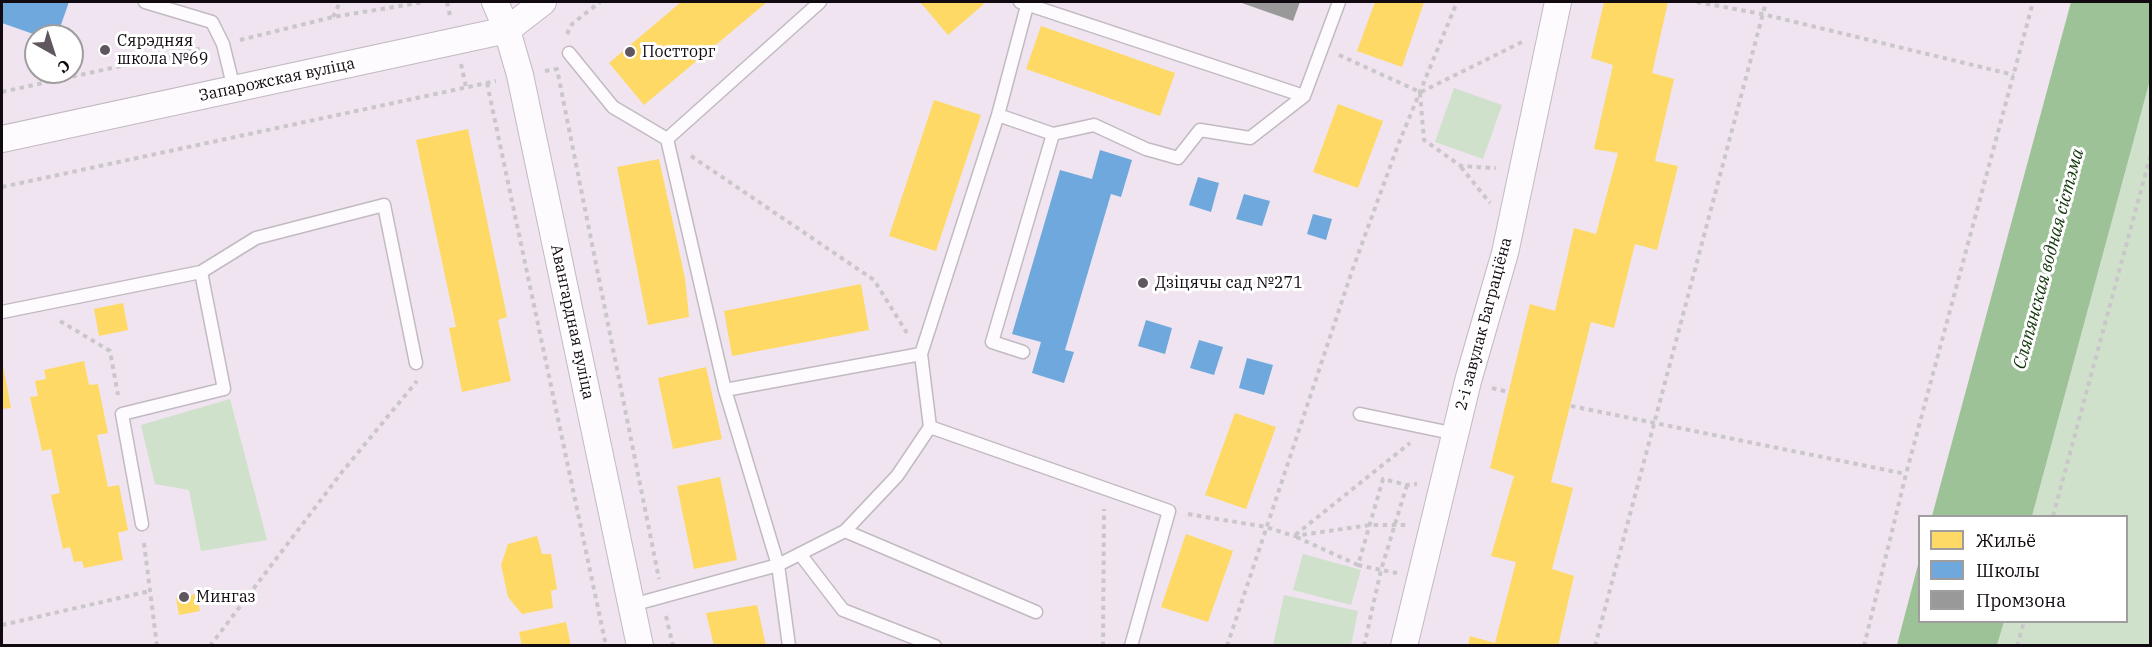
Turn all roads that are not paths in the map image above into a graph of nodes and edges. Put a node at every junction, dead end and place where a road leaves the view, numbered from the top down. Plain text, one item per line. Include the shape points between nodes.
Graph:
1 (145, 2) edge
2 (495, 2) edge
3 (543, 2) edge
4 (820, 2) edge
5 (1339, 2) edge
6 (1558, 2) edge
7 (1025, 3) edge
8 (507, 30) junction
9 (569, 53) dead end
10 (234, 89) junction
11 (1304, 96) junction
12 (998, 115) junction
13 (1053, 134) junction
14 (2, 139) edge
15 (667, 139) junction
16 (201, 272) junction
17 (2, 312) edge
18 (1023, 352) dead end
19 (921, 354) junction
20 (416, 363) road end
21 (725, 390) junction
22 (1360, 414) dead end
23 (930, 427) junction
24 (1456, 434) junction
25 (142, 524) road end
26 (845, 531) junction
27 (800, 554) junction
28 (778, 565) junction
29 (632, 605) junction
30 (1036, 612) dead end
31 (640, 645) edge
32 (789, 645) edge
33 (935, 645) edge
34 (1131, 645) edge
35 (1404, 645) edge

1 - 10 lane via 212,22 223,44
2 - 8 street, Авангардная вуліца
3 - 8 street, Запарожская вуліца
4 - 15 lane
5 - 11 lane
6 - 24 street, 2-і завулак Баграціёна via 1510,229
7 - 11 lane
7 - 12 lane
8 - 10 street, Запарожская вуліца
8 - 29 street, Авангардная вуліца via 520,75
9 - 15 lane via 613,107
10 - 14 street, Запарожская вуліца
11 - 13 lane via 1250,138 1200,130 1178,158 1146,149 1094,125
12 - 13 lane
12 - 19 lane
13 - 18 lane via 992,342
15 - 21 lane
16 - 17 lane
16 - 20 lane via 256,238 384,205
16 - 25 lane via 224,389 122,414
19 - 21 lane
19 - 23 lane
21 - 28 lane
22 - 24 lane
23 - 26 lane via 897,476
23 - 34 lane via 1169,511
24 - 35 street, 2-і завулак Баграціёна
26 - 27 lane
26 - 30 lane
27 - 28 lane
27 - 33 lane via 843,610
28 - 29 lane
28 - 32 lane
29 - 31 street, Авангардная вуліца

